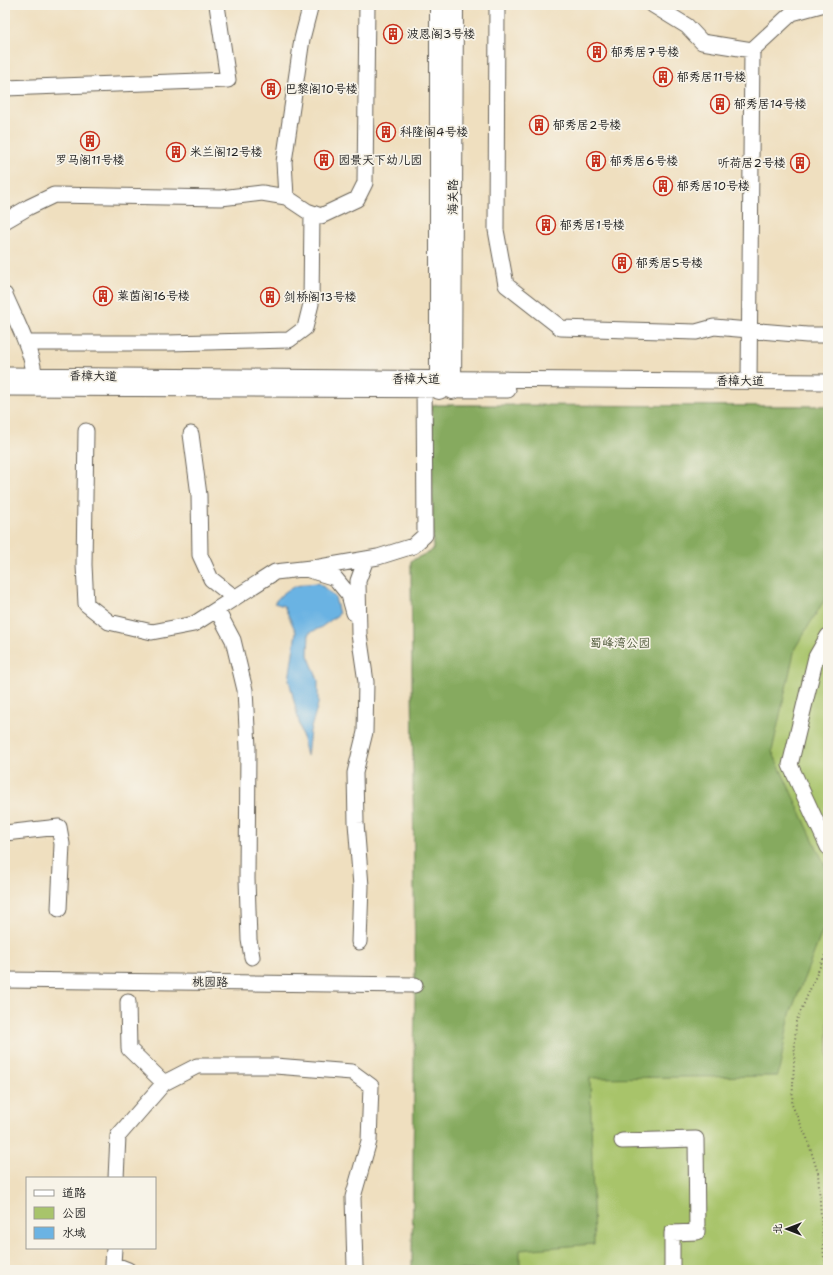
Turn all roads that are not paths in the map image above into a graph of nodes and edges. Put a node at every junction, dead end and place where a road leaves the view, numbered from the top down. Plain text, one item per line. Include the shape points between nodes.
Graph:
1 (217, 5) edge
2 (309, 5) edge
3 (367, 5) edge
4 (439, 5) edge
5 (454, 5) edge
6 (497, 5) edge
7 (653, 5) edge
8 (821, 5) edge
9 (752, 50) junction
10 (5, 88) edge
11 (286, 197) junction
12 (312, 213) junction
13 (5, 222) edge
14 (5, 295) edge
15 (750, 330) junction
16 (828, 335) edge
17 (26, 343) junction
18 (5, 375) edge
19 (749, 381) junction
20 (35, 382) junction
21 (828, 382) edge
22 (439, 384) junction
23 (5, 388) edge
24 (828, 391) edge
25 (86, 431) dead end
26 (192, 434) dead end
27 (366, 559) junction
28 (305, 569) junction
29 (235, 598) junction
30 (217, 610) junction
31 (359, 634) junction
32 (828, 636) edge
33 (5, 834) edge
34 (828, 847) edge
35 (58, 909) dead end
36 (359, 942) dead end
37 (252, 957) dead end
38 (5, 980) edge
39 (415, 985) dead end
40 (128, 1002) dead end
41 (164, 1083) junction
42 (622, 1140) dead end
43 (116, 1177) edge
44 (114, 1249) edge
45 (128, 1270) edge
46 (356, 1270) edge
47 (672, 1270) edge

1 - 10 street via 228,80
2 - 11 street via 284,162
3 - 12 street via 365,184 357,199 321,216
4 - 22 main road, 海关路
5 - 22 main road, 海关路
6 - 15 street via 496,230 506,285 561,328 696,332 714,327
7 - 9 street via 687,26 702,42
8 - 9 street via 792,13
9 - 15 street
11 - 12 street
11 - 13 street via 262,193 221,198 54,195
12 - 17 street via 311,304 305,328 289,340
14 - 17 street
15 - 16 street
15 - 19 street
17 - 20 street
18 - 20 street, 香樟大道
19 - 21 street, 香樟大道
19 - 22 street, 香樟大道
20 - 22 street, 香樟大道
20 - 23 street, 香樟大道
22 - 24 street, 香樟大道
22 - 27 street via 425,534 413,546
25 - 30 street via 86,604 109,622 152,632 194,624
26 - 29 street via 199,495 200,555 211,579
27 - 28 street
27 - 31 street via 358,581
28 - 29 street via 275,572
28 - 31 street via 335,578 345,590
29 - 30 street
30 - 37 street via 233,640 245,690 248,748 247,879
31 - 36 street via 366,682 365,732 355,773 361,886
32 - 34 street via 816,657 790,765
33 - 35 street via 58,827 62,844
38 - 39 street, 桃园路
40 - 41 street via 129,1049
41 - 43 street via 118,1136
41 - 46 street via 197,1066 275,1066 352,1072 371,1086 369,1141 353,1197
42 - 47 street via 696,1139 697,1232 672,1233
44 - 45 street via 113,1264

